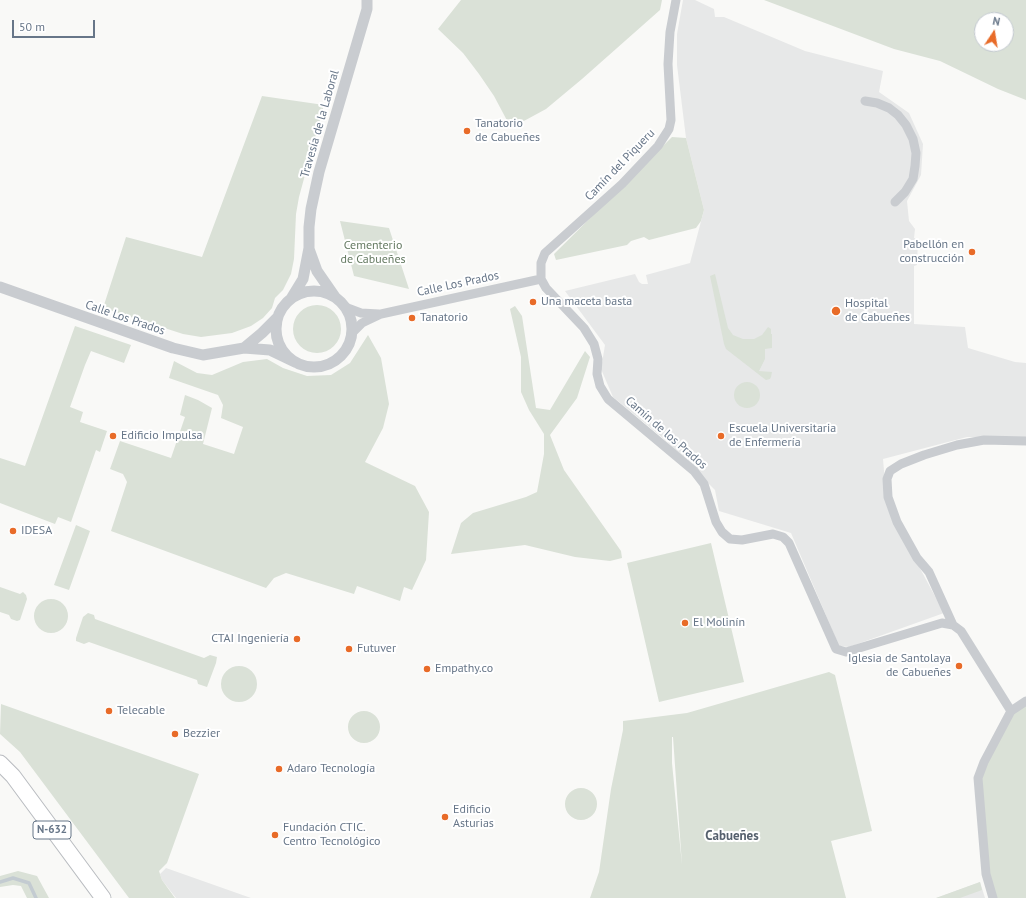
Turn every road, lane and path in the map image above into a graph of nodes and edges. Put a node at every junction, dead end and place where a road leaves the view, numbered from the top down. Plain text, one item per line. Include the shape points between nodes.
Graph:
1 (374, 0) edge
2 (676, 0) edge
3 (367, 5) edge
4 (864, 101) dead end
5 (895, 202) dead end
6 (309, 248) junction
7 (541, 279) junction
8 (0, 287) edge
9 (292, 297) junction
10 (336, 298) junction
11 (345, 307) junction
12 (381, 314) junction
13 (277, 318) junction
14 (351, 334) junction
15 (244, 348) junction
16 (295, 362) junction
17 (1026, 441) edge
18 (953, 625) junction
19 (1026, 701) edge
20 (1012, 710) junction
21 (0, 763) edge
22 (103, 898) edge
23 (993, 898) edge

1 - 3 street, Travesía de la Laboral
2 - 7 street, Camín del Piqueru via 668,64 671,120 669,129 658,146 622,184 545,253 541,263
3 - 6 street, Travesía de la Laboral via 319,172 311,209
4 - 5 street via 890,108 906,125 913,139 916,153 912,179 905,192
6 - 9 street, Travesía de la Laboral via 303,279
6 - 10 street, Travesía de la Laboral via 317,271
7 - 12 street, Calle Los Prados
7 - 18 street, Camín de los Prados via 546,288 584,328 594,344 600,386 608,399 694,471 704,484 716,522 722,532 730,539 742,540 773,534 783,537 789,543 836,650 846,652 942,623
8 - 15 street, Calle Los Prados via 173,348 203,355
9 - 10 street via 309,291 323,292
9 - 13 street via 282,307
10 - 11 street
11 - 12 street, Calle Los Prados via 361,313
11 - 14 street via 352,320
12 - 14 street, Calle Los Prados via 362,323
13 - 15 street
13 - 16 street via 278,341
14 - 16 street via 342,355 331,362 308,366
15 - 16 street, Calle Los Prados via 270,350
17 - 18 street via 984,440 957,445 901,464 890,471 887,479 888,497 897,522 917,558 929,572
18 - 20 street via 961,631
19 - 20 street
20 - 23 street via 978,778 986,874
21 - 22 highway, N-632 via 13,776

